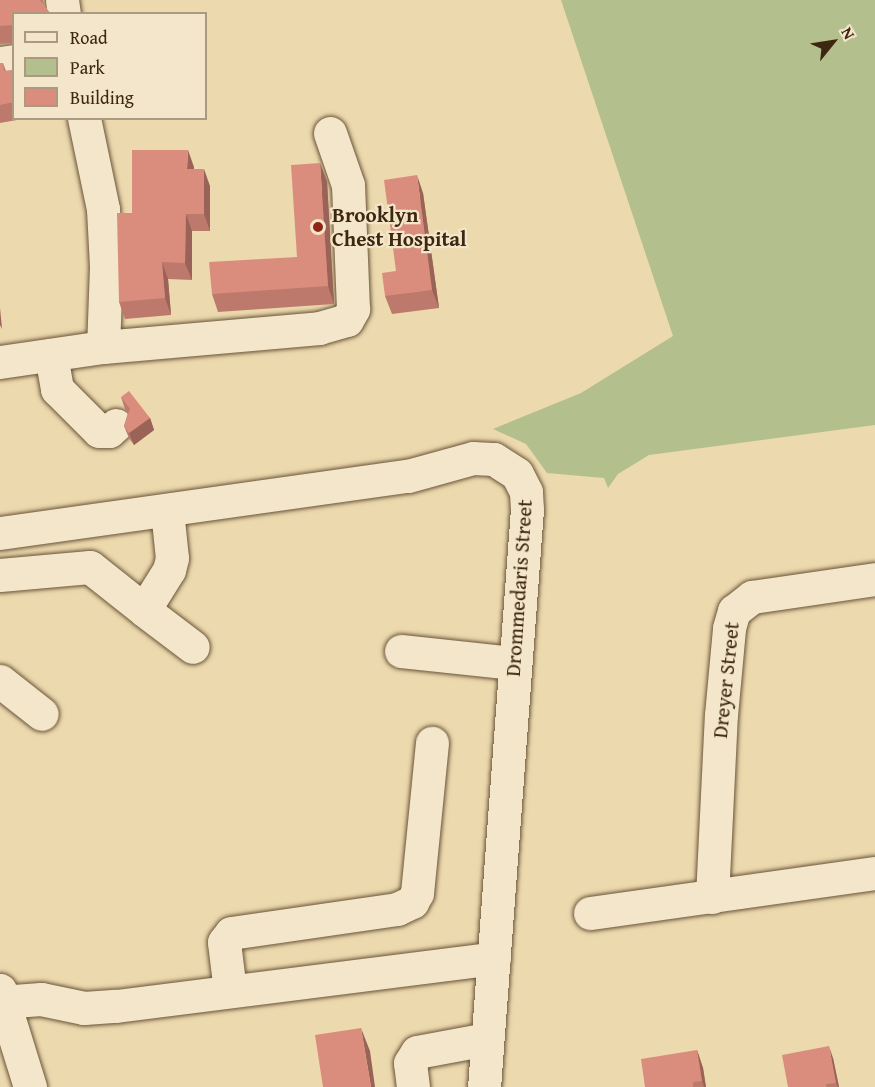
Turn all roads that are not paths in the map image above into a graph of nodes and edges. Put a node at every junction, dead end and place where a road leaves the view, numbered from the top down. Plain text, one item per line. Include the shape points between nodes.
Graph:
1 (84, 120) edge
2 (330, 133) dead end
3 (103, 347) junction
4 (51, 355) junction
5 (0, 362) edge
6 (116, 425) dead end
7 (167, 510) junction
8 (0, 533) edge
9 (0, 575) edge
10 (875, 579) edge
11 (144, 610) junction
12 (193, 647) dead end
13 (401, 651) dead end
14 (514, 663) junction
15 (0, 681) edge
16 (42, 714) dead end
17 (432, 743) dead end
18 (875, 873) edge
19 (712, 897) junction
20 (590, 913) dead end
21 (494, 958) junction
22 (230, 991) junction
23 (1, 998) edge
24 (487, 1039) junction
25 (30, 1087) edge
26 (413, 1087) edge
27 (484, 1087) edge

1 - 3 street via 103,209
2 - 3 street via 348,185 353,309 346,320 319,328
3 - 4 street
4 - 5 street
4 - 6 street via 57,389 99,431 109,431
7 - 8 street, Drommedaris Street
7 - 11 street via 172,558 169,570
7 - 14 street, Drommedaris Street via 408,476 472,458 504,462 523,482 527,509
9 - 11 street via 90,567
10 - 19 street, Dreyer Street via 752,597 734,611 721,715
11 - 12 street
13 - 14 street
14 - 21 street, Drommedaris Street
15 - 16 street
17 - 22 street via 417,893 412,902 397,909 231,933 224,942
18 - 19 street
19 - 20 street
21 - 22 street
21 - 24 street, Drommedaris Street
22 - 23 street via 95,1007
23 - 25 street
24 - 26 street via 417,1052 410,1063
24 - 27 street, Drommedaris Street

